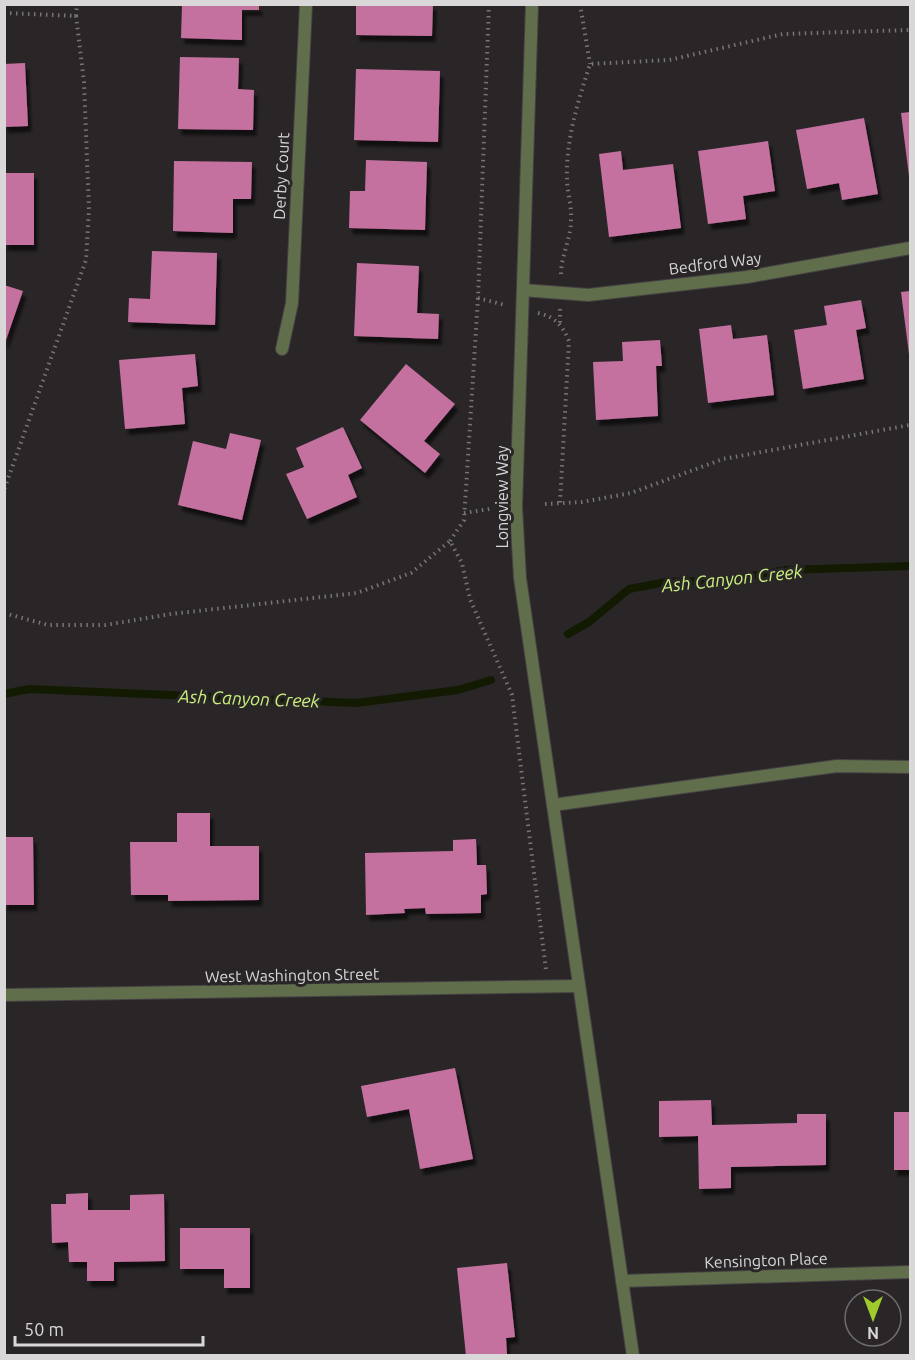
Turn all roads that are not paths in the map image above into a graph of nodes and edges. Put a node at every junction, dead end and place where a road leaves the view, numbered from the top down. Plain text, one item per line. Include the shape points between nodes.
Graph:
1 (306, 4) edge
2 (532, 4) edge
3 (910, 248) edge
4 (523, 290) junction
5 (282, 349) dead end
6 (910, 767) edge
7 (553, 805) junction
8 (579, 986) junction
9 (4, 995) edge
10 (910, 1272) edge
11 (622, 1281) junction
12 (633, 1356) edge

1 - 5 street, Derby Court via 292,303
2 - 4 street, Longview Way
3 - 4 street, Bedford Way via 747,277 588,295
4 - 7 street, Longview Way via 516,507 519,566
6 - 7 street via 837,766
7 - 8 street, Longview Way
8 - 9 street, West Washington Street
8 - 11 street, Longview Way
10 - 11 street, Kensington Place
11 - 12 street, Longview Way

